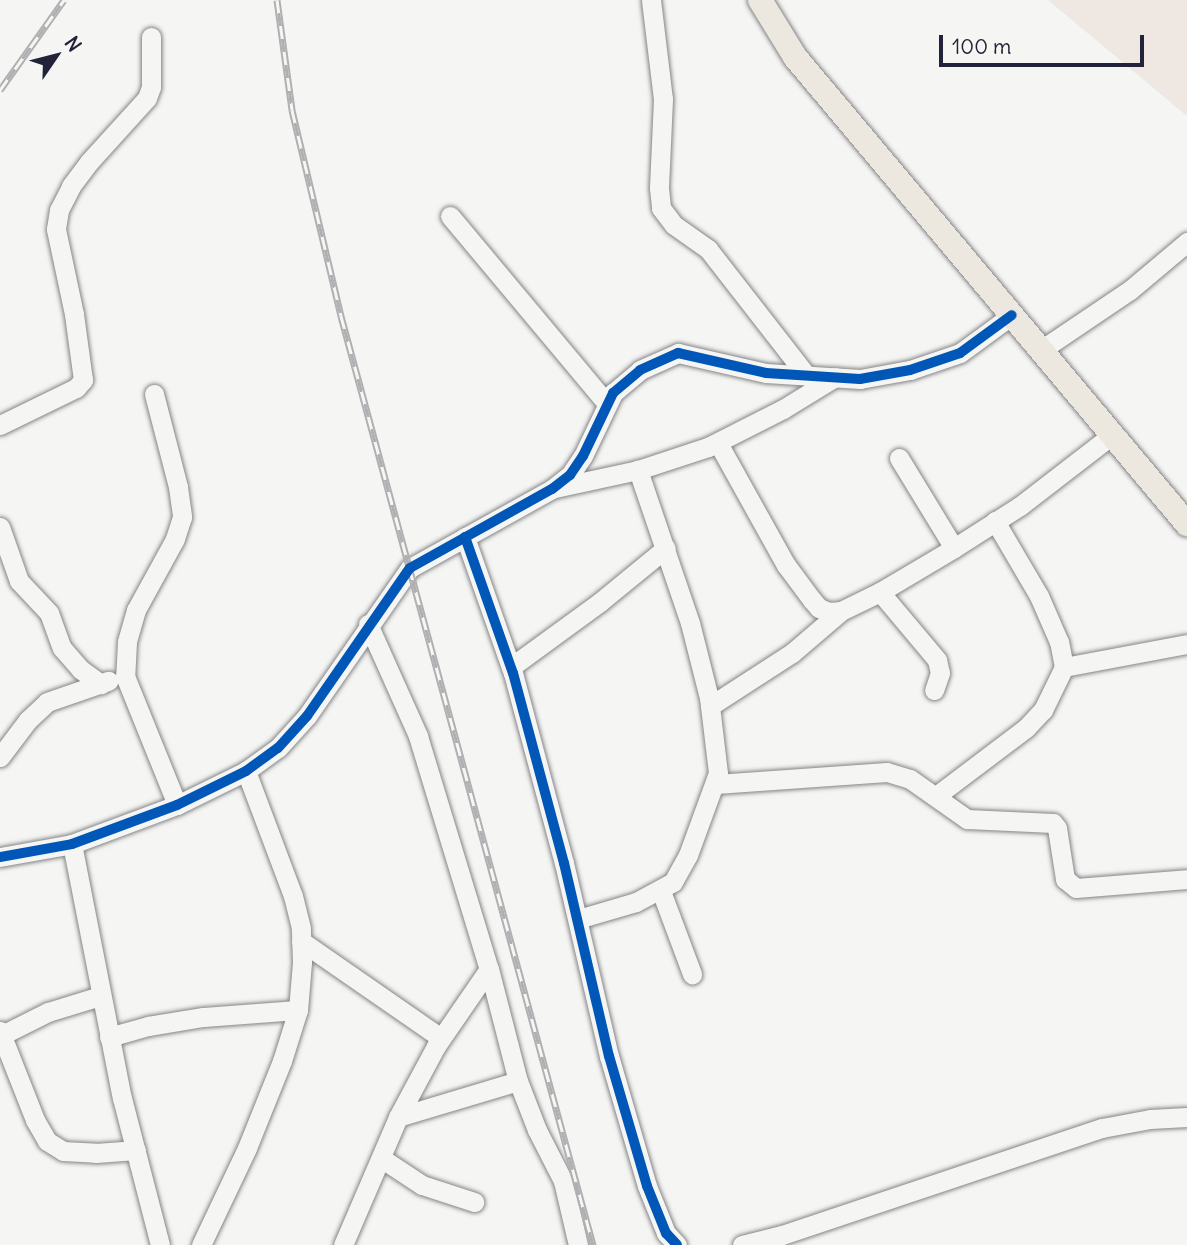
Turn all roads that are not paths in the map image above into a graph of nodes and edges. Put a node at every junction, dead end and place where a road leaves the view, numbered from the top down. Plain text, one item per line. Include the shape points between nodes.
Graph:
1 (651, 0) edge
2 (760, 0) edge
3 (151, 37) dead end
4 (450, 216) dead end
5 (1187, 242) edge
6 (1012, 315) junction
7 (1041, 349) junction
8 (806, 375) junction
9 (835, 377) junction
10 (154, 394) dead end
11 (607, 404) junction
12 (0, 425) edge
13 (1112, 435) junction
14 (718, 443) junction
15 (899, 458) dead end
16 (638, 470) junction
17 (552, 489) junction
18 (995, 522) junction
19 (1187, 524) edge
20 (0, 527) edge
21 (465, 537) junction
22 (666, 548) junction
23 (954, 548) junction
24 (880, 592) junction
25 (841, 611) junction
26 (368, 624) junction
27 (1187, 644) edge
28 (511, 667) junction
29 (1063, 667) junction
30 (125, 676) junction
31 (101, 684) junction
32 (934, 690) dead end
33 (710, 706) junction
34 (0, 757) edge
35 (246, 771) junction
36 (716, 783) junction
37 (936, 796) junction
38 (177, 805) junction
39 (72, 844) junction
40 (0, 857) edge
41 (1187, 878) edge
42 (661, 891) junction
43 (578, 919) junction
44 (301, 941) junction
45 (489, 969) junction
46 (692, 974) dead end
47 (100, 996) junction
48 (298, 1010) junction
49 (0, 1034) edge
50 (109, 1037) junction
51 (442, 1038) junction
52 (518, 1081) junction
53 (398, 1117) junction
54 (1187, 1118) edge
55 (136, 1150) junction
56 (381, 1158) junction
57 (474, 1202) dead end
58 (159, 1245) edge
59 (201, 1245) edge
60 (343, 1245) edge
61 (578, 1245) edge
62 (677, 1245) edge
63 (742, 1245) edge

1 - 8 street via 663,99 661,208 674,225 708,250
2 - 6 main road via 795,57
3 - 12 street via 148,98 89,162 59,210 56,229 83,380 76,388
4 - 11 street
5 - 7 street via 1130,290
6 - 7 main road
6 - 9 street via 960,354 860,379
7 - 13 main road
8 - 9 street
8 - 11 street via 766,373 678,353 640,370
9 - 14 street
10 - 30 street via 182,517 136,610 127,642
11 - 17 street via 583,456 570,475
13 - 18 street
13 - 19 main road
14 - 16 street
14 - 25 street via 786,565 819,608
15 - 23 street
16 - 17 street
16 - 22 street
17 - 21 street
18 - 23 street
18 - 29 street via 1039,596 1059,642
20 - 31 street via 19,580 49,613 62,648
21 - 26 street via 410,568
21 - 28 street
22 - 28 street
22 - 33 street via 691,623
23 - 24 street
24 - 25 street
24 - 32 street via 937,660 940,673
25 - 33 street via 792,653
26 - 35 street via 307,716 278,748
26 - 45 street via 418,736
27 - 29 street
28 - 43 street
29 - 37 street via 1043,710 1026,728
30 - 31 street
30 - 38 street
31 - 34 street via 47,702
33 - 36 street
35 - 38 street
35 - 44 street via 293,896
36 - 37 street via 887,772 910,779
36 - 42 street via 681,871
37 - 41 street via 967,819 1053,823 1065,879 1076,888
38 - 39 street
39 - 40 street
39 - 47 street
42 - 43 street
42 - 46 street
43 - 62 street via 609,1056 647,1186 666,1233
44 - 48 street
44 - 51 street
45 - 51 street
45 - 52 street
47 - 49 street via 48,1012
47 - 50 street
48 - 50 street via 203,1017
48 - 59 street via 247,1149
49 - 55 street via 47,1141 63,1151
50 - 55 street
51 - 53 street
52 - 53 street
52 - 61 street via 564,1181
53 - 56 street
54 - 63 street via 1102,1128
55 - 58 street
56 - 57 street via 422,1185
56 - 60 street

